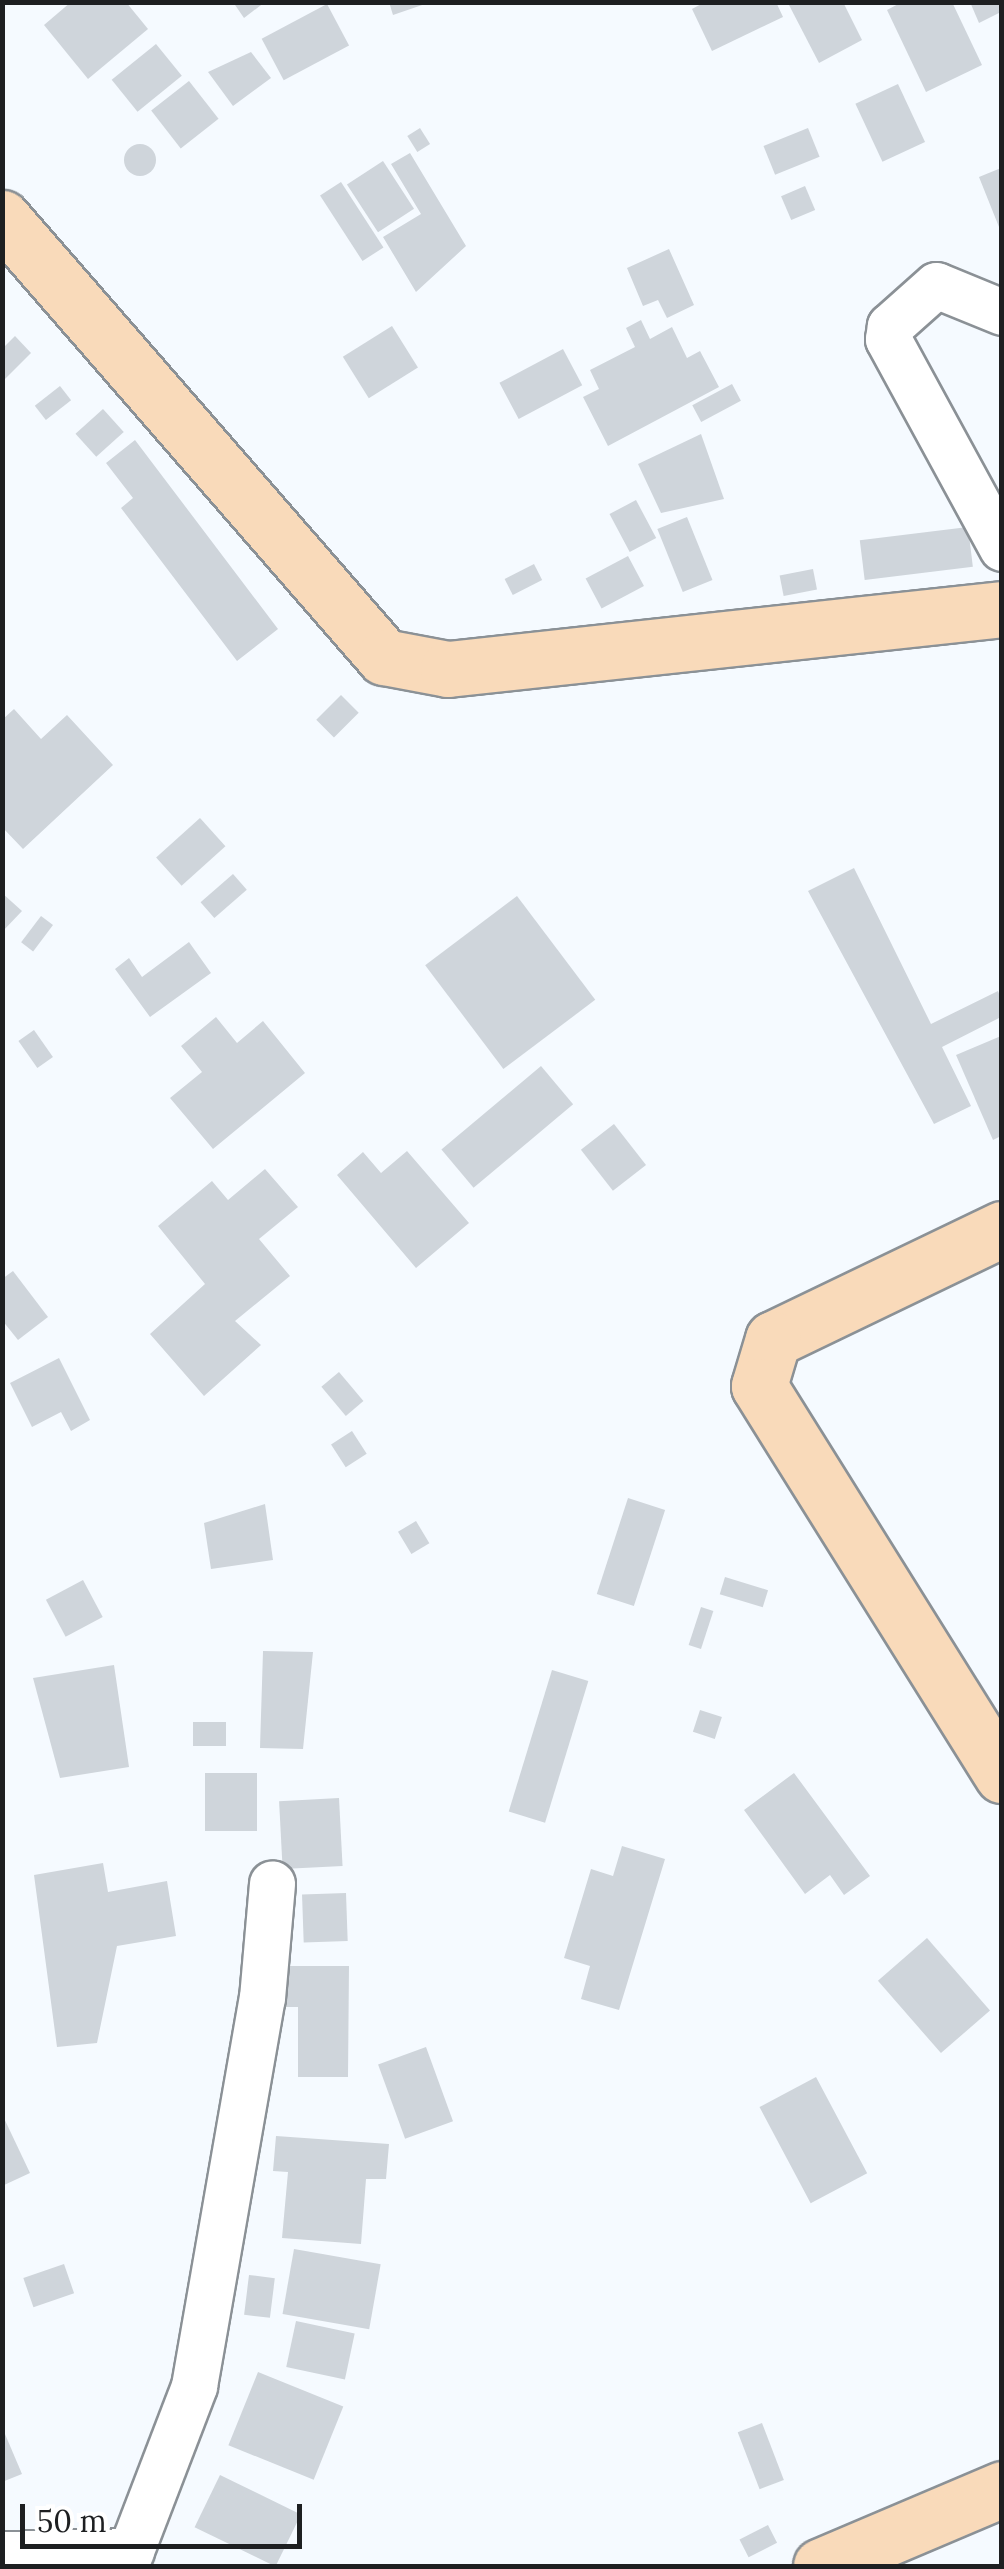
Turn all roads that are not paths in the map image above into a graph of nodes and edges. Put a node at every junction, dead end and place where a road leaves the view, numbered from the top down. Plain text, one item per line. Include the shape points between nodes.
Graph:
1 (2, 218) edge
2 (1002, 312) edge
3 (1002, 548) edge
4 (1002, 610) edge
5 (1002, 1228) edge
6 (1002, 1775) edge
7 (272, 1883) dead end
8 (1002, 2489) edge
9 (2, 2554) edge
10 (128, 2558) edge
11 (821, 2566) edge

1 - 4 street via 384,657 448,669
2 - 3 street via 936,285 890,326 888,339
5 - 6 street via 773,1339 759,1386
7 - 10 street via 262,1998 194,2386
8 - 11 street
9 - 10 street

